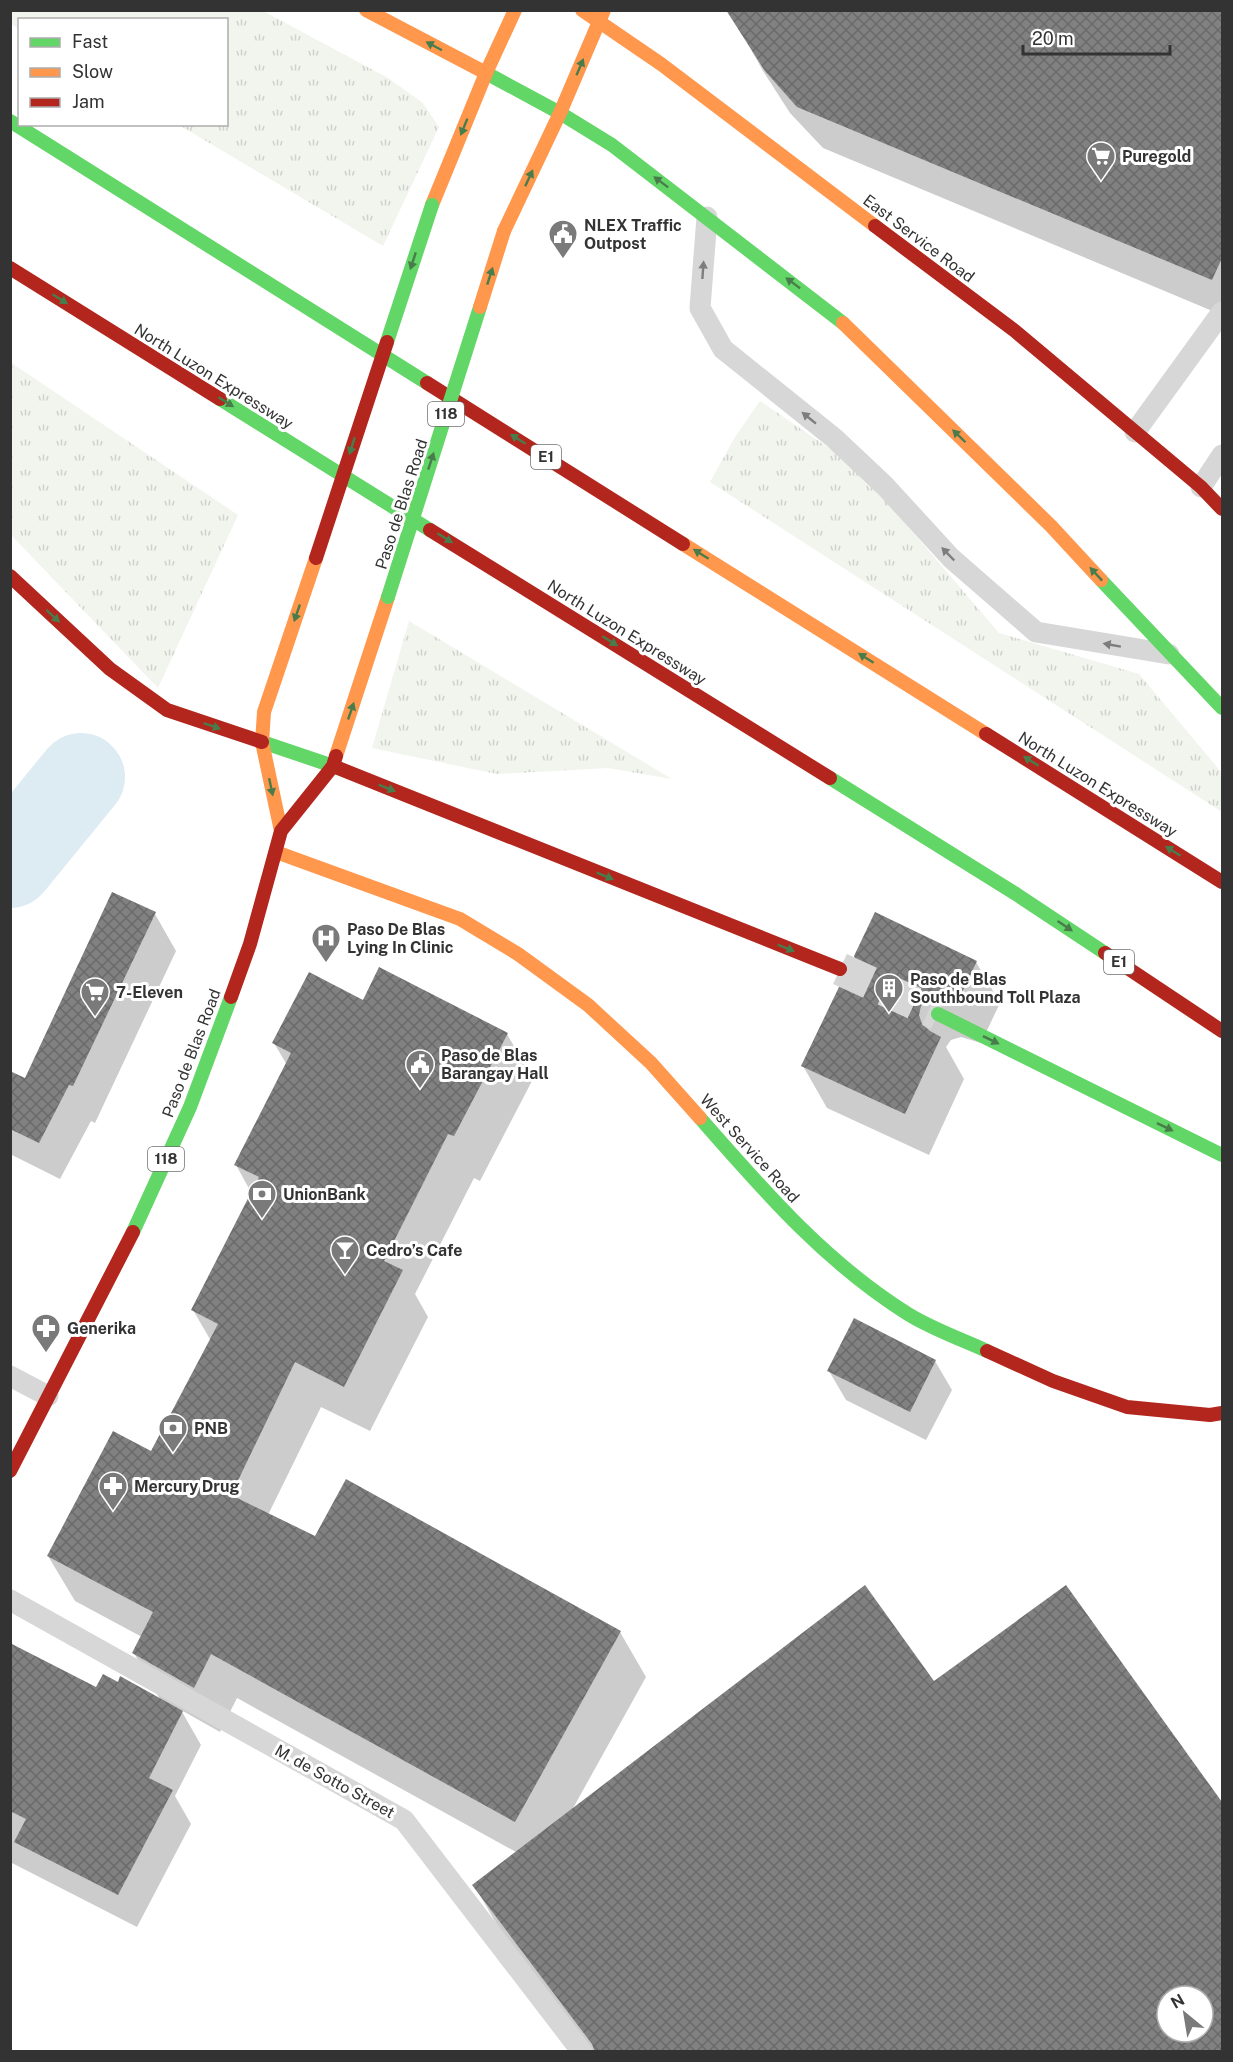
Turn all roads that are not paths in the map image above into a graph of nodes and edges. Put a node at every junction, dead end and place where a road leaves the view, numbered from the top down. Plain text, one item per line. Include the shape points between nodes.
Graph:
1 (366, 10) edge
2 (515, 10) edge
3 (582, 10) edge
4 (602, 16) edge
5 (486, 73) junction
6 (560, 113) junction
7 (10, 121) edge
8 (707, 218) junction
9 (10, 268) edge
10 (1222, 312) edge
11 (1135, 432) junction
12 (1222, 455) edge
13 (1201, 487) junction
14 (1222, 509) edge
15 (10, 576) edge
16 (1170, 655) junction
17 (1222, 708) edge
18 (262, 742) junction
19 (333, 766) junction
20 (281, 831) junction
21 (276, 852) junction
22 (1222, 882) edge
23 (840, 969) tunnel mouth
24 (938, 1014) tunnel mouth
25 (1222, 1031) edge
26 (1222, 1155) edge
27 (10, 1376) edge
28 (48, 1396) junction
29 (1222, 1413) edge
30 (10, 1471) edge
31 (10, 1600) edge
32 (582, 2052) edge

5 -> 1 main road
2 - 5 main road, Paso de Blas Road / 118
3 - 4 main road, East Service Road
6 -> 4 main road, Paso de Blas Road / 118
4 - 11 main road, East Service Road via 1015,331
5 - 6 main road
5 -> 18 main road, Paso de Blas Road / 118, bridge via 432,205 264,712
8 -> 6 main road via 612,145
19 -> 6 main road, Paso de Blas Road / 118, bridge via 504,231
22 -> 7 main road, North Luzon Expressway / E1
16 -> 8 main road via 1051,526 839,319
16 -> 8 lane via 1036,632 951,558 885,486 834,438 723,348 700,309
9 -> 25 main road, North Luzon Expressway / E1 via 996,881
10 - 11 lane
11 - 13 main road, East Service Road
12 - 13 lane
13 - 14 main road, East Service Road
15 -> 18 main road via 110,669 166,710
16 - 17 main road
18 - 19 main road
18 -> 20 main road, Paso de Blas Road / 118
19 - 20 main road, Paso de Blas Road / 118
19 -> 23 main road
20 - 21 main road, Paso de Blas Road / 118
21 - 28 main road, Paso de Blas Road / 118 via 250,944 190,1107 128,1243
21 - 29 main road, West Service Road via 460,919 518,954 588,1005 651,1063 775,1203 831,1258 909,1315 1053,1381 1127,1407
24 -> 26 main road
27 - 28 lane
28 - 30 main road, Paso de Blas Road / 118
31 - 32 lane, M. de Sotto Street via 404,1820

